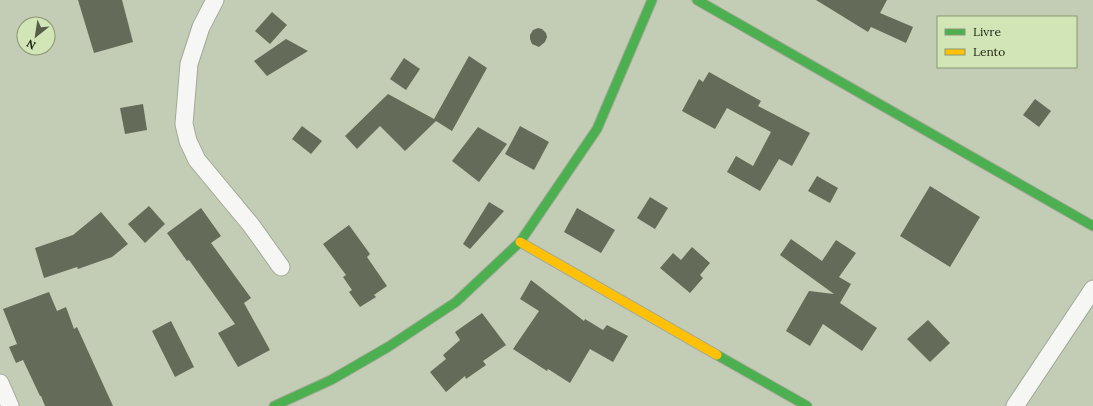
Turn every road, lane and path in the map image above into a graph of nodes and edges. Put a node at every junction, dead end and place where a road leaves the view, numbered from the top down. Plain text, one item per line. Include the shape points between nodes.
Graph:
1 (215, 0) edge
2 (652, 0) edge
3 (697, 0) edge
4 (1093, 226) edge
5 (520, 242) junction
6 (282, 267) dead end
7 (1093, 289) edge
8 (0, 383) edge
9 (291, 402) edge
10 (10, 406) edge
11 (274, 406) edge
12 (807, 406) edge
13 (1015, 406) edge

1 - 6 street via 201,27 189,64 184,124 188,141 197,160
2 - 5 street via 597,129
3 - 4 street
5 - 9 street via 456,302 388,347
5 - 12 street
7 - 13 street
8 - 10 street
9 - 11 street

